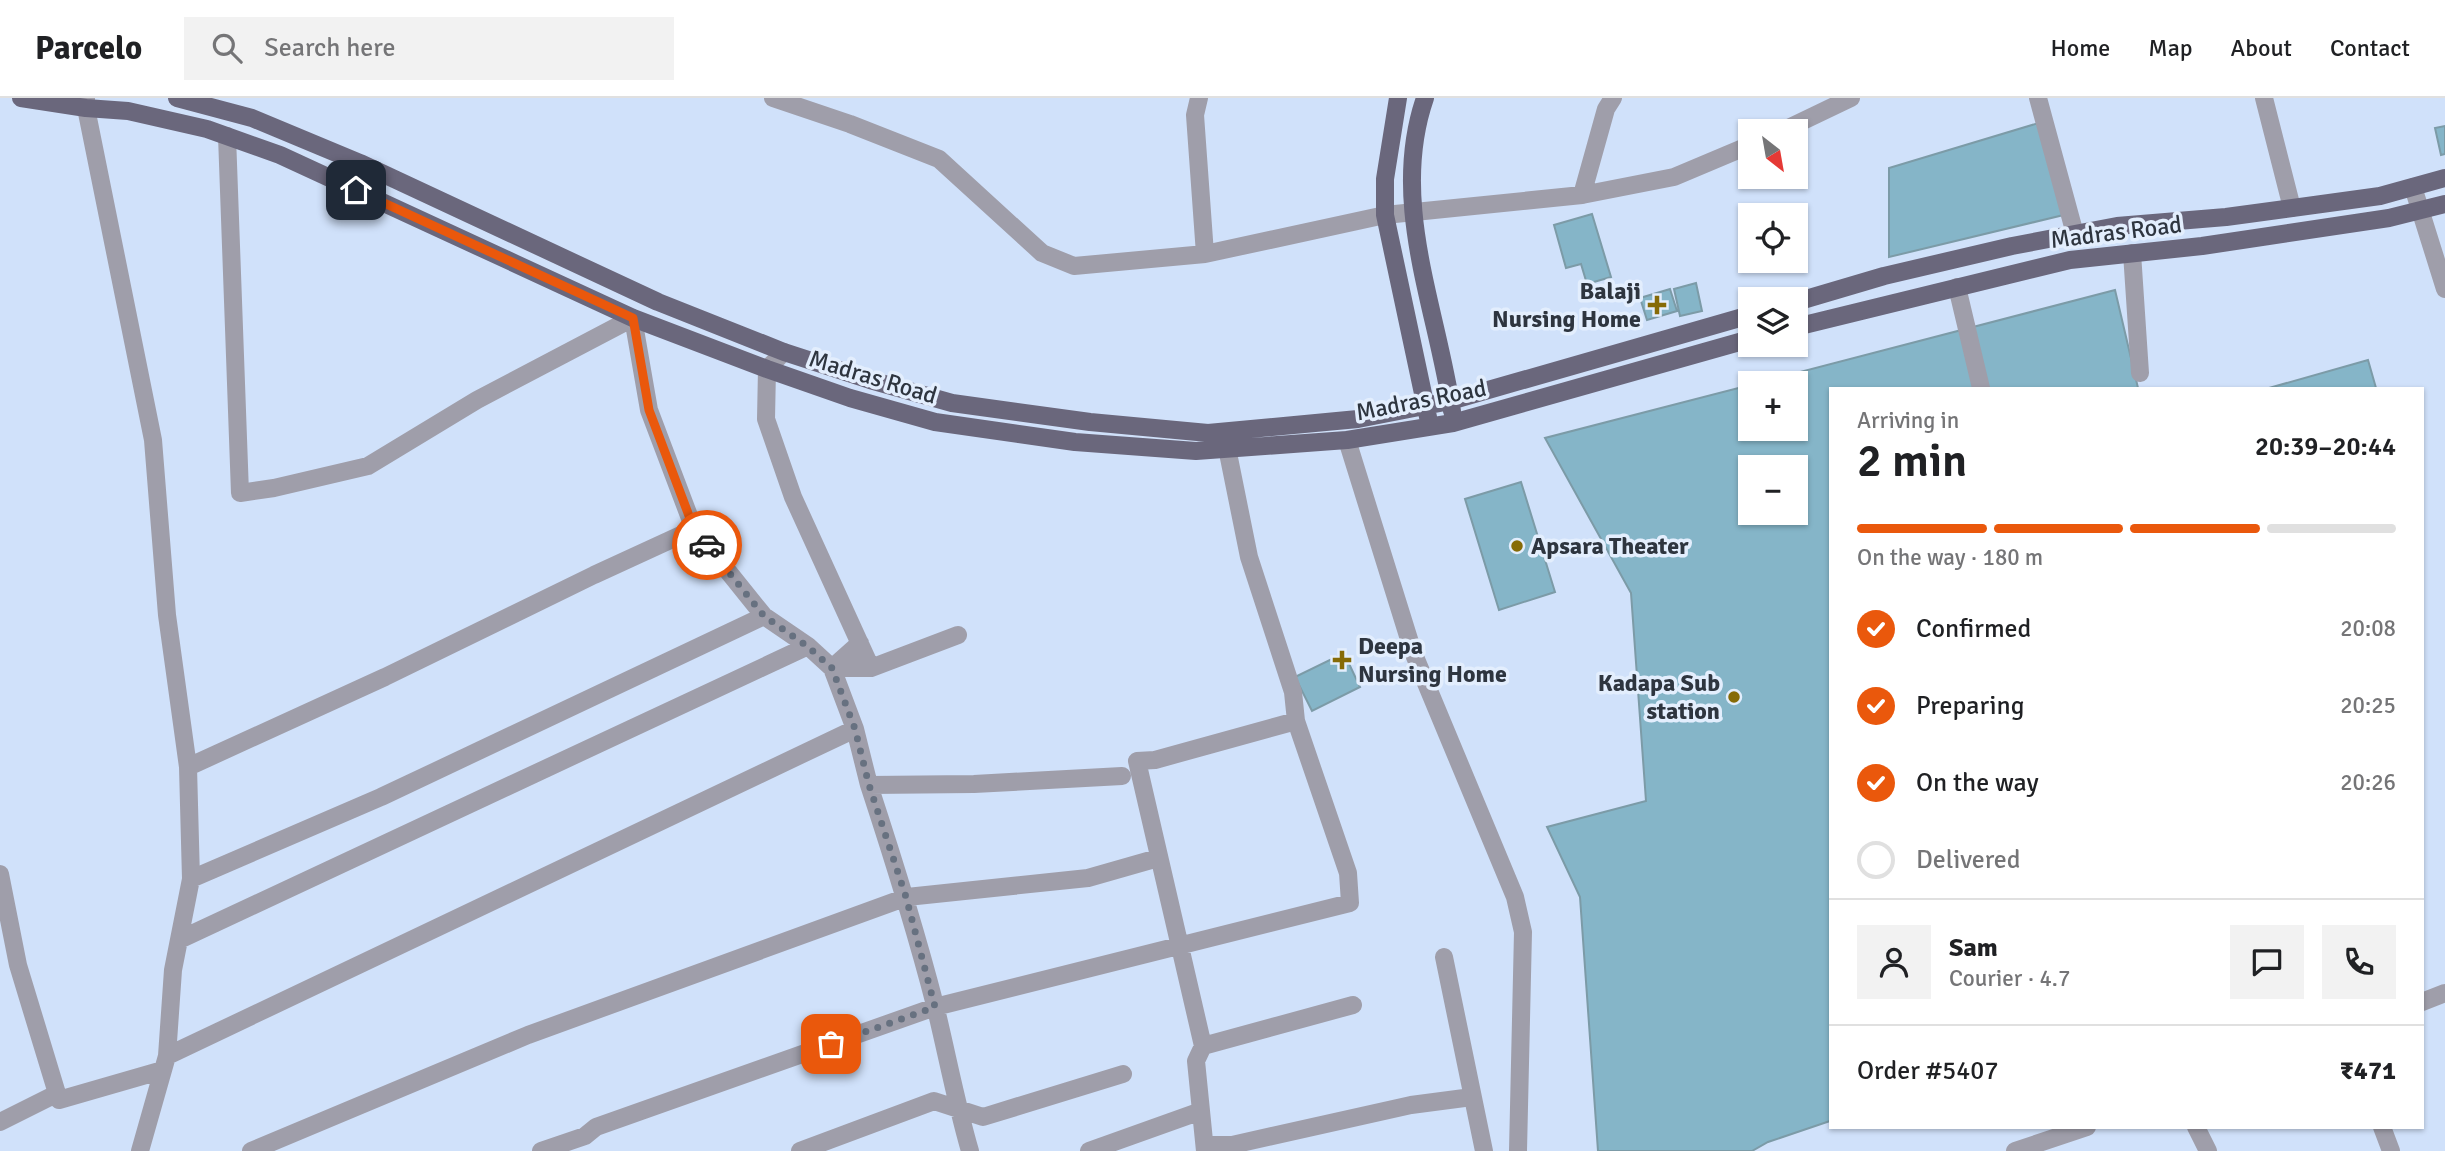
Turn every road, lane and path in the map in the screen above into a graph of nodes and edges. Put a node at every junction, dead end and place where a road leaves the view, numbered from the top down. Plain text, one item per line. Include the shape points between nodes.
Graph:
1 (21, 98) edge
2 (177, 98) edge
3 (773, 98) edge
4 (1199, 98) edge
5 (1398, 98) edge
6 (1424, 98) edge
7 (1613, 98) edge
8 (1851, 98) edge
9 (2038, 98) edge
10 (2264, 98) edge
11 (86, 103) edge
12 (1807, 119) edge
13 (227, 136) junction
14 (1738, 150) edge
15 (2445, 178) edge
16 (2413, 187) junction
17 (1582, 195) junction
18 (2445, 204) edge
19 (2292, 208) junction
20 (2421, 210) junction
21 (1411, 212) junction
22 (1385, 215) junction
23 (2075, 234) junction
24 (2132, 253) junction
25 (1205, 254) junction
26 (1957, 287) junction
27 (2445, 289) edge
28 (1808, 299) edge
29 (633, 318) junction
30 (1738, 318) edge
31 (1808, 324) edge
32 (1738, 343) edge
33 (784, 352) junction
34 (767, 369) junction
35 (2140, 373) dead end
36 (1981, 387) edge
37 (1450, 401) junction
38 (1425, 406) junction
39 (1453, 423) junction
40 (1431, 427) junction
41 (1347, 440) junction
42 (1227, 448) junction
43 (694, 529) junction
44 (764, 616) junction
45 (958, 635) dead end
46 (860, 643) junction
47 (807, 646) junction
48 (832, 668) junction
49 (871, 668) junction
50 (1296, 721) junction
51 (855, 729) junction
52 (188, 767) junction
53 (1122, 776) dead end
54 (869, 785) junction
55 (1158, 858) junction
56 (0, 874) edge
57 (191, 879) junction
58 (906, 897) junction
59 (179, 940) junction
60 (1179, 944) junction
61 (1444, 957) dead end
62 (2445, 993) edge
63 (2424, 1001) edge
64 (1353, 1005) dead end
65 (935, 1007) junction
66 (1203, 1046) junction
67 (165, 1063) junction
68 (1123, 1074) dead end
69 (55, 1094) junction
70 (1472, 1097) junction
71 (958, 1110) junction
72 (1201, 1111) junction
73 (0, 1122) edge
74 (2081, 1129) edge
75 (2197, 1129) edge
76 (2383, 1129) edge
77 (1205, 1148) edge
78 (140, 1151) edge
79 (251, 1151) edge
80 (541, 1151) edge
81 (800, 1151) edge
82 (970, 1151) edge
83 (1089, 1151) edge
84 (1484, 1151) edge
85 (1518, 1151) edge
86 (2015, 1151) edge
87 (2208, 1151) edge
88 (2391, 1151) edge

1 - 11 main road, Madras Road
2 - 33 main road via 252,118 348,158 658,302
3 - 25 street via 939,159 1042,253 1074,267
4 - 25 street via 1195,115
5 - 22 main road via 1388,154
6 - 21 main road via 1411,166
7 - 17 street
8 - 12 street
9 - 23 street
10 - 19 street
11 - 13 main road, Madras Road
11 - 52 street via 153,440 167,615
13 - 29 main road, Madras Road via 280,155
13 - 29 street via 240,493 368,466 477,400
14 - 17 street via 1674,177
15 - 16 main road
16 - 19 main road
16 - 20 street
17 - 21 street
18 - 20 main road, Madras Road
19 - 23 main road
20 - 24 main road, Madras Road
20 - 27 street
21 - 22 street
21 - 37 main road
22 - 25 street
22 - 38 main road
23 - 28 main road via 1897,273
24 - 26 main road, Madras Road via 2070,260
24 - 35 street
26 - 31 main road, Madras Road
26 - 36 street
29 - 34 main road, Madras Road
29 - 43 street via 649,410
30 - 37 main road
32 - 39 main road, Madras Road
33 - 34 street
33 - 38 main road via 952,403 1208,433 1358,419
34 - 42 main road, Madras Road via 935,422 1075,442 1196,451
34 - 46 street via 766,419 793,497
37 - 38 main road
37 - 39 main road
38 - 40 main road
39 - 40 main road, Madras Road
40 - 41 main road, Madras Road
41 - 42 main road, Madras Road
41 - 85 street via 1413,652 1515,897 1523,932
42 - 50 street via 1249,557 1293,692
43 - 44 street
43 - 52 street
44 - 47 street
44 - 57 street via 394,791
45 - 49 street
46 - 48 street
46 - 49 street
47 - 48 street
47 - 59 street
48 - 49 street
48 - 51 street
50 - 55 street via 1137,761
50 - 60 street via 1348,873 1350,903
51 - 54 street
51 - 67 street
52 - 57 street
53 - 54 street
54 - 58 street
55 - 58 street via 1088,878
55 - 60 street
56 - 69 street via 18,965
57 - 59 street
58 - 65 street
58 - 79 street via 528,1035
59 - 67 street
60 - 65 street
60 - 66 street
61 - 70 street
62 - 63 street
64 - 66 street
65 - 71 street
65 - 80 street via 596,1127 585,1136
66 - 72 street via 1196,1061
67 - 69 street via 59,1100
67 - 78 street
68 - 71 street via 983,1117
69 - 73 street
70 - 77 street via 1411,1105
70 - 84 street
71 - 81 street via 934,1101
71 - 82 street
72 - 77 street
72 - 83 street
74 - 86 street
75 - 87 street
76 - 88 street

